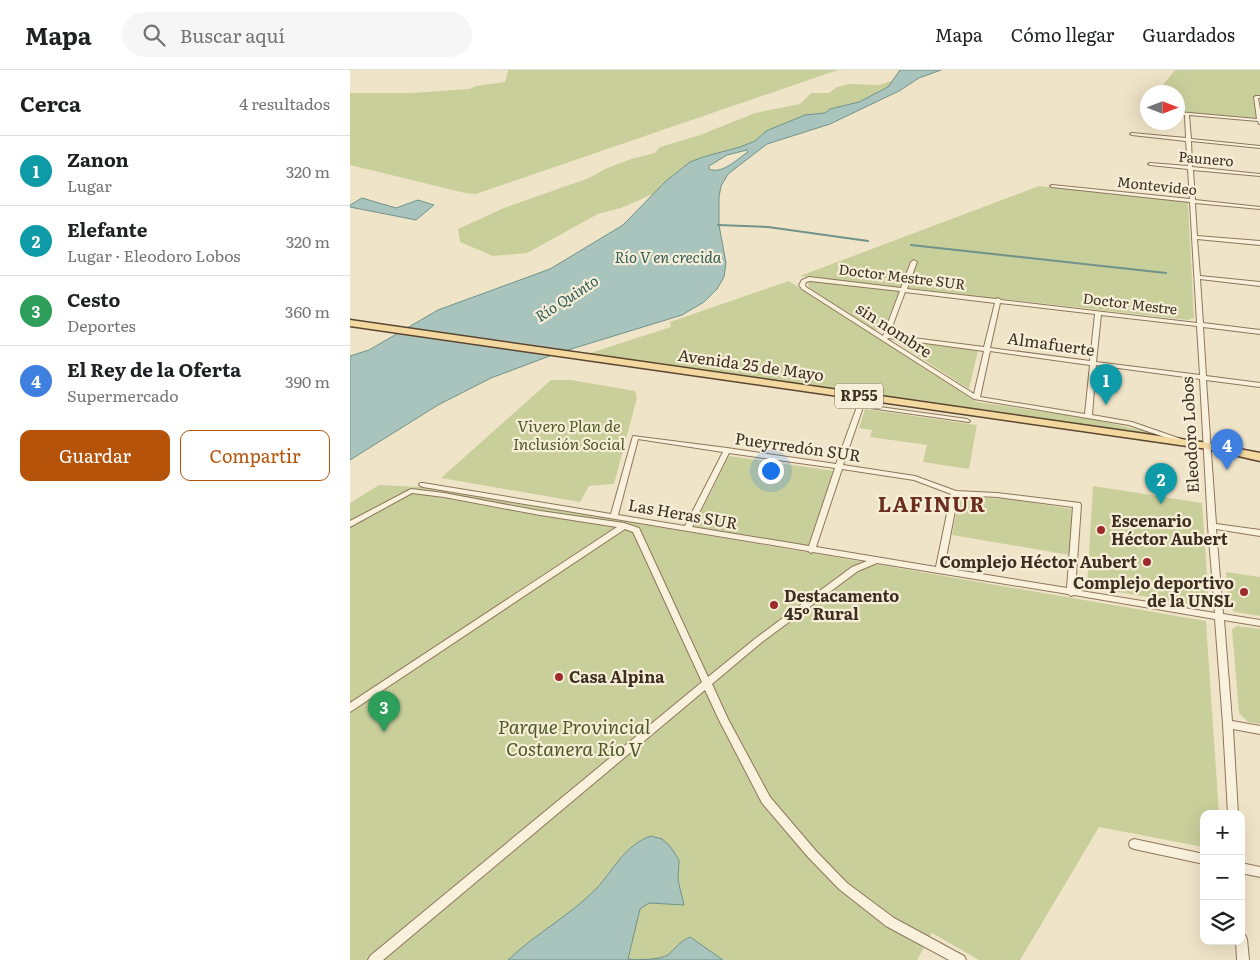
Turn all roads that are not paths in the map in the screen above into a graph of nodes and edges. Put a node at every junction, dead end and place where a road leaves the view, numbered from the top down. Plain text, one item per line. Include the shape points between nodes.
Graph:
1 (1258, 97) edge
2 (1187, 114) joint
3 (1260, 121) edge
4 (1132, 134) dead end
5 (1188, 140) junction
6 (1260, 147) edge
7 (1150, 164) dead end
8 (1190, 168) junction
9 (1260, 175) edge
10 (1052, 186) dead end
11 (1193, 201) junction
12 (1260, 208) edge
13 (1195, 237) junction
14 (1260, 243) edge
15 (914, 262) dead end
16 (1197, 277) junction
17 (804, 281) joint
18 (1260, 284) edge
19 (904, 290) junction
20 (998, 300) junction
21 (1098, 313) junction
22 (350, 323) edge
23 (1200, 325) junction
24 (1260, 332) edge
25 (885, 337) junction
26 (987, 350) junction
27 (1093, 363) junction
28 (1204, 378) junction
29 (1260, 385) edge
30 (976, 398) junction
31 (1088, 417) junction
32 (967, 421) dead end
33 (1190, 443) junction
34 (1208, 446) junction
35 (1260, 449) edge
36 (727, 450) junction
37 (1260, 457) edge
38 (839, 467) junction
39 (423, 484) dead end
40 (955, 494) junction
41 (614, 517) junction
42 (350, 524) edge
43 (624, 526) junction
44 (1212, 526) junction
45 (687, 529) junction
46 (1260, 533) edge
47 (811, 550) junction
48 (874, 560) junction
49 (939, 571) junction
50 (1071, 593) junction
51 (1220, 616) junction
52 (1260, 623) edge
53 (708, 683) junction
54 (350, 708) edge
55 (1228, 724) junction
56 (1260, 730) edge
57 (1233, 810) edge
58 (1134, 844) dead end
59 (1200, 858) edge
60 (1245, 869) edge
61 (1260, 872) edge
62 (1242, 945) edge
63 (942, 956) edge
64 (374, 960) edge
65 (960, 960) edge
66 (1243, 960) edge

1 - 3 street
2 - 3 street
2 - 5 street, Eleodoro Lobos
4 - 5 street
5 - 6 street
5 - 8 street, Eleodoro Lobos
7 - 8 street, Paunero
8 - 9 street, Paunero
8 - 11 street, Eleodoro Lobos
10 - 11 street, Montevideo
11 - 12 street, Montevideo
11 - 13 street, Eleodoro Lobos
13 - 14 street
13 - 16 street, Eleodoro Lobos
15 - 19 street
16 - 18 street
16 - 23 street, Eleodoro Lobos
17 - 19 street, Doctor Mestre SUR
17 - 25 street, sin nombre via 804,288
19 - 20 street, Doctor Mestre SUR
19 - 25 street
20 - 21 street, Doctor Mestre
20 - 26 street
21 - 23 street, Doctor Mestre
21 - 27 street
22 - 33 main road, Avenida 25 de Mayo / RP55
23 - 24 street, Doctor Mestre
23 - 28 street, Eleodoro Lobos
25 - 26 street, Almafuerte
25 - 30 street, sin nombre
26 - 27 street, Almafuerte
26 - 30 street
27 - 28 street, Almafuerte
27 - 31 street
28 - 29 street, Almafuerte
28 - 34 street, Eleodoro Lobos
30 - 31 street
31 - 33 street via 1140,426
32 - 38 street via 860,405
33 - 34 main road, Avenida 25 de Mayo / RP55
34 - 35 main road, Avenida 25 de Mayo / RP55
34 - 37 main road, Avenida 25 de Mayo / RP55
34 - 44 street, Eleodoro Lobos
36 - 38 street, Pueyrredón SUR
36 - 41 street, Pueyrredón SUR via 635,437
36 - 45 street
38 - 40 street, Pueyrredón SUR via 915,478
38 - 47 street
39 - 41 street, Las Heras SUR
40 - 49 street
40 - 50 street via 998,495 1077,505
41 - 45 street, Las Heras SUR
42 - 43 street via 412,491
43 - 53 street via 636,530
43 - 54 street
44 - 46 street
44 - 51 street, Eleodoro Lobos
45 - 47 street, Las Heras SUR
47 - 48 street, Las Heras SUR
48 - 49 street, Las Heras SUR
48 - 53 street via 847,575 759,640
49 - 50 street, Las Heras SUR
50 - 51 street, Las Heras SUR
51 - 52 street, Las Heras SUR
51 - 55 street, Eleodoro Lobos
53 - 63 street via 766,800 812,854 843,886
53 - 64 street
55 - 56 street
55 - 57 street, Eleodoro Lobos
58 - 59 street
60 - 61 street
62 - 66 street
63 - 65 street

